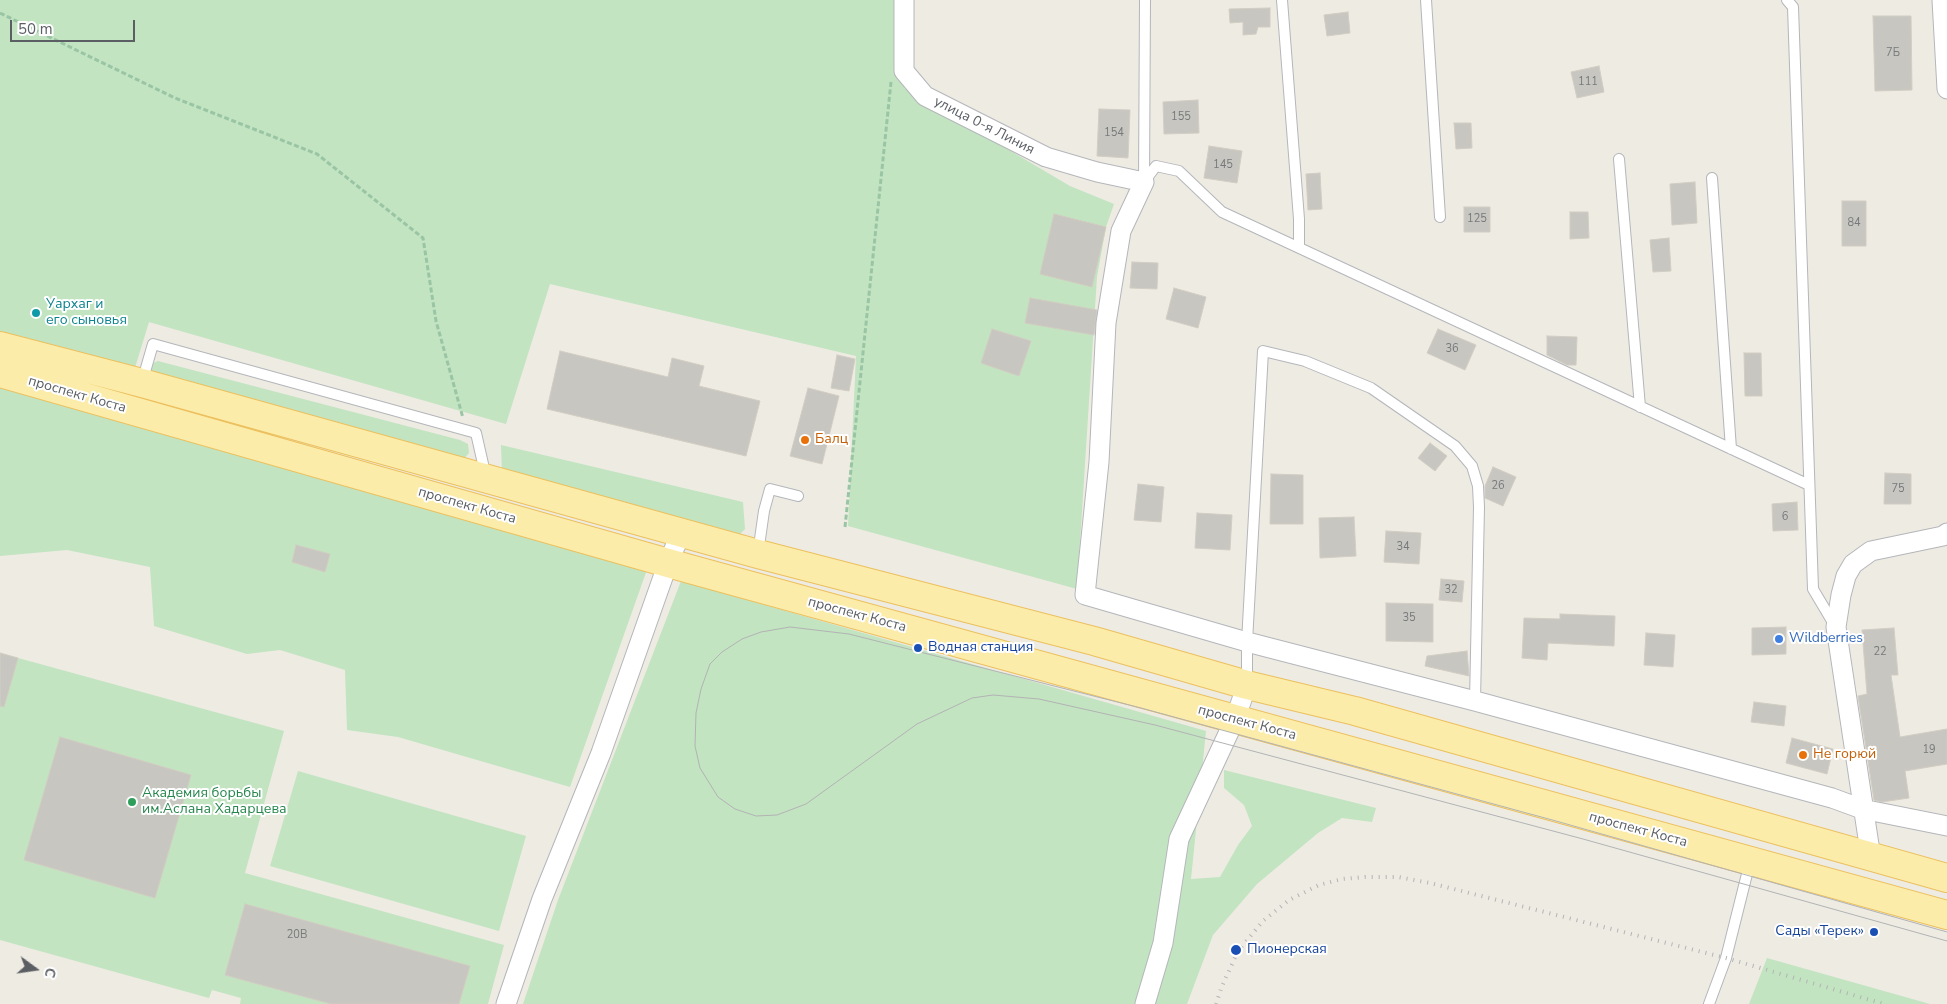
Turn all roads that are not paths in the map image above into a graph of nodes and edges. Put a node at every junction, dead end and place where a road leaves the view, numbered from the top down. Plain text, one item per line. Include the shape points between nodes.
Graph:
1 (904, 0) edge
2 (1145, 0) edge
3 (1282, 0) edge
4 (1426, 0) edge
5 (1788, 0) edge
6 (1942, 0) edge
7 (1946, 37) edge
8 (1947, 90) edge
9 (1619, 159) dead end
10 (1712, 178) dead end
11 (1144, 182) junction
12 (1440, 217) dead end
13 (1298, 247) junction
14 (0, 346) edge
15 (0, 373) edge
16 (142, 383) junction
17 (1640, 407) junction
18 (1732, 449) junction
19 (487, 480) junction
20 (1809, 485) junction
21 (798, 496) dead end
22 (681, 533) junction
23 (1947, 533) edge
24 (758, 554) junction
25 (668, 563) junction
26 (1836, 627) junction
27 (1247, 642) junction
28 (1247, 685) junction
29 (1475, 701) junction
30 (1235, 719) junction
31 (1862, 808) junction
32 (1947, 826) edge
33 (1871, 858) junction
34 (1750, 861) junction
35 (1947, 878) edge
36 (1947, 915) edge
37 (506, 1004) edge
38 (1145, 1004) edge
39 (1709, 1004) edge

1 - 11 street, улица 0-я Линия via 904,71 925,96 1046,157
2 - 11 lane
3 - 13 lane via 1299,219
4 - 12 lane
5 - 20 lane via 1793,7
6 - 7 street
7 - 8 street
9 - 17 lane
10 - 18 lane
11 - 13 lane via 1156,166 1179,171 1222,212
11 - 27 street via 1121,231 1106,323 1099,462 1085,596
13 - 17 lane
14 - 16 main road, проспект Коста
15 - 25 main road, проспект Коста
16 - 19 main road, проспект Коста
16 - 19 lane via 153,344 467,430 476,433
17 - 18 lane
18 - 20 lane
19 - 22 main road, проспект Коста
20 - 26 lane via 1813,589
21 - 24 lane via 770,489
22 - 24 main road, проспект Коста
22 - 25 street
23 - 26 street via 1871,551 1853,564 1846,576
24 - 28 main road, проспект Коста via 1094,641
25 - 30 main road, проспект Коста
25 - 37 street via 601,753 542,899
26 - 31 street
27 - 28 lane
27 - 29 street
27 - 29 lane via 1263,351 1305,361 1371,388 1456,446 1472,466 1478,486 1479,507
28 - 30 street
28 - 33 main road, проспект Коста via 1355,711
29 - 31 street
30 - 34 main road, проспект Коста
30 - 38 street via 1179,839 1163,943
31 - 32 street
31 - 33 street
33 - 35 main road, проспект Коста
34 - 36 main road, проспект Коста
34 - 39 lane via 1726,958

